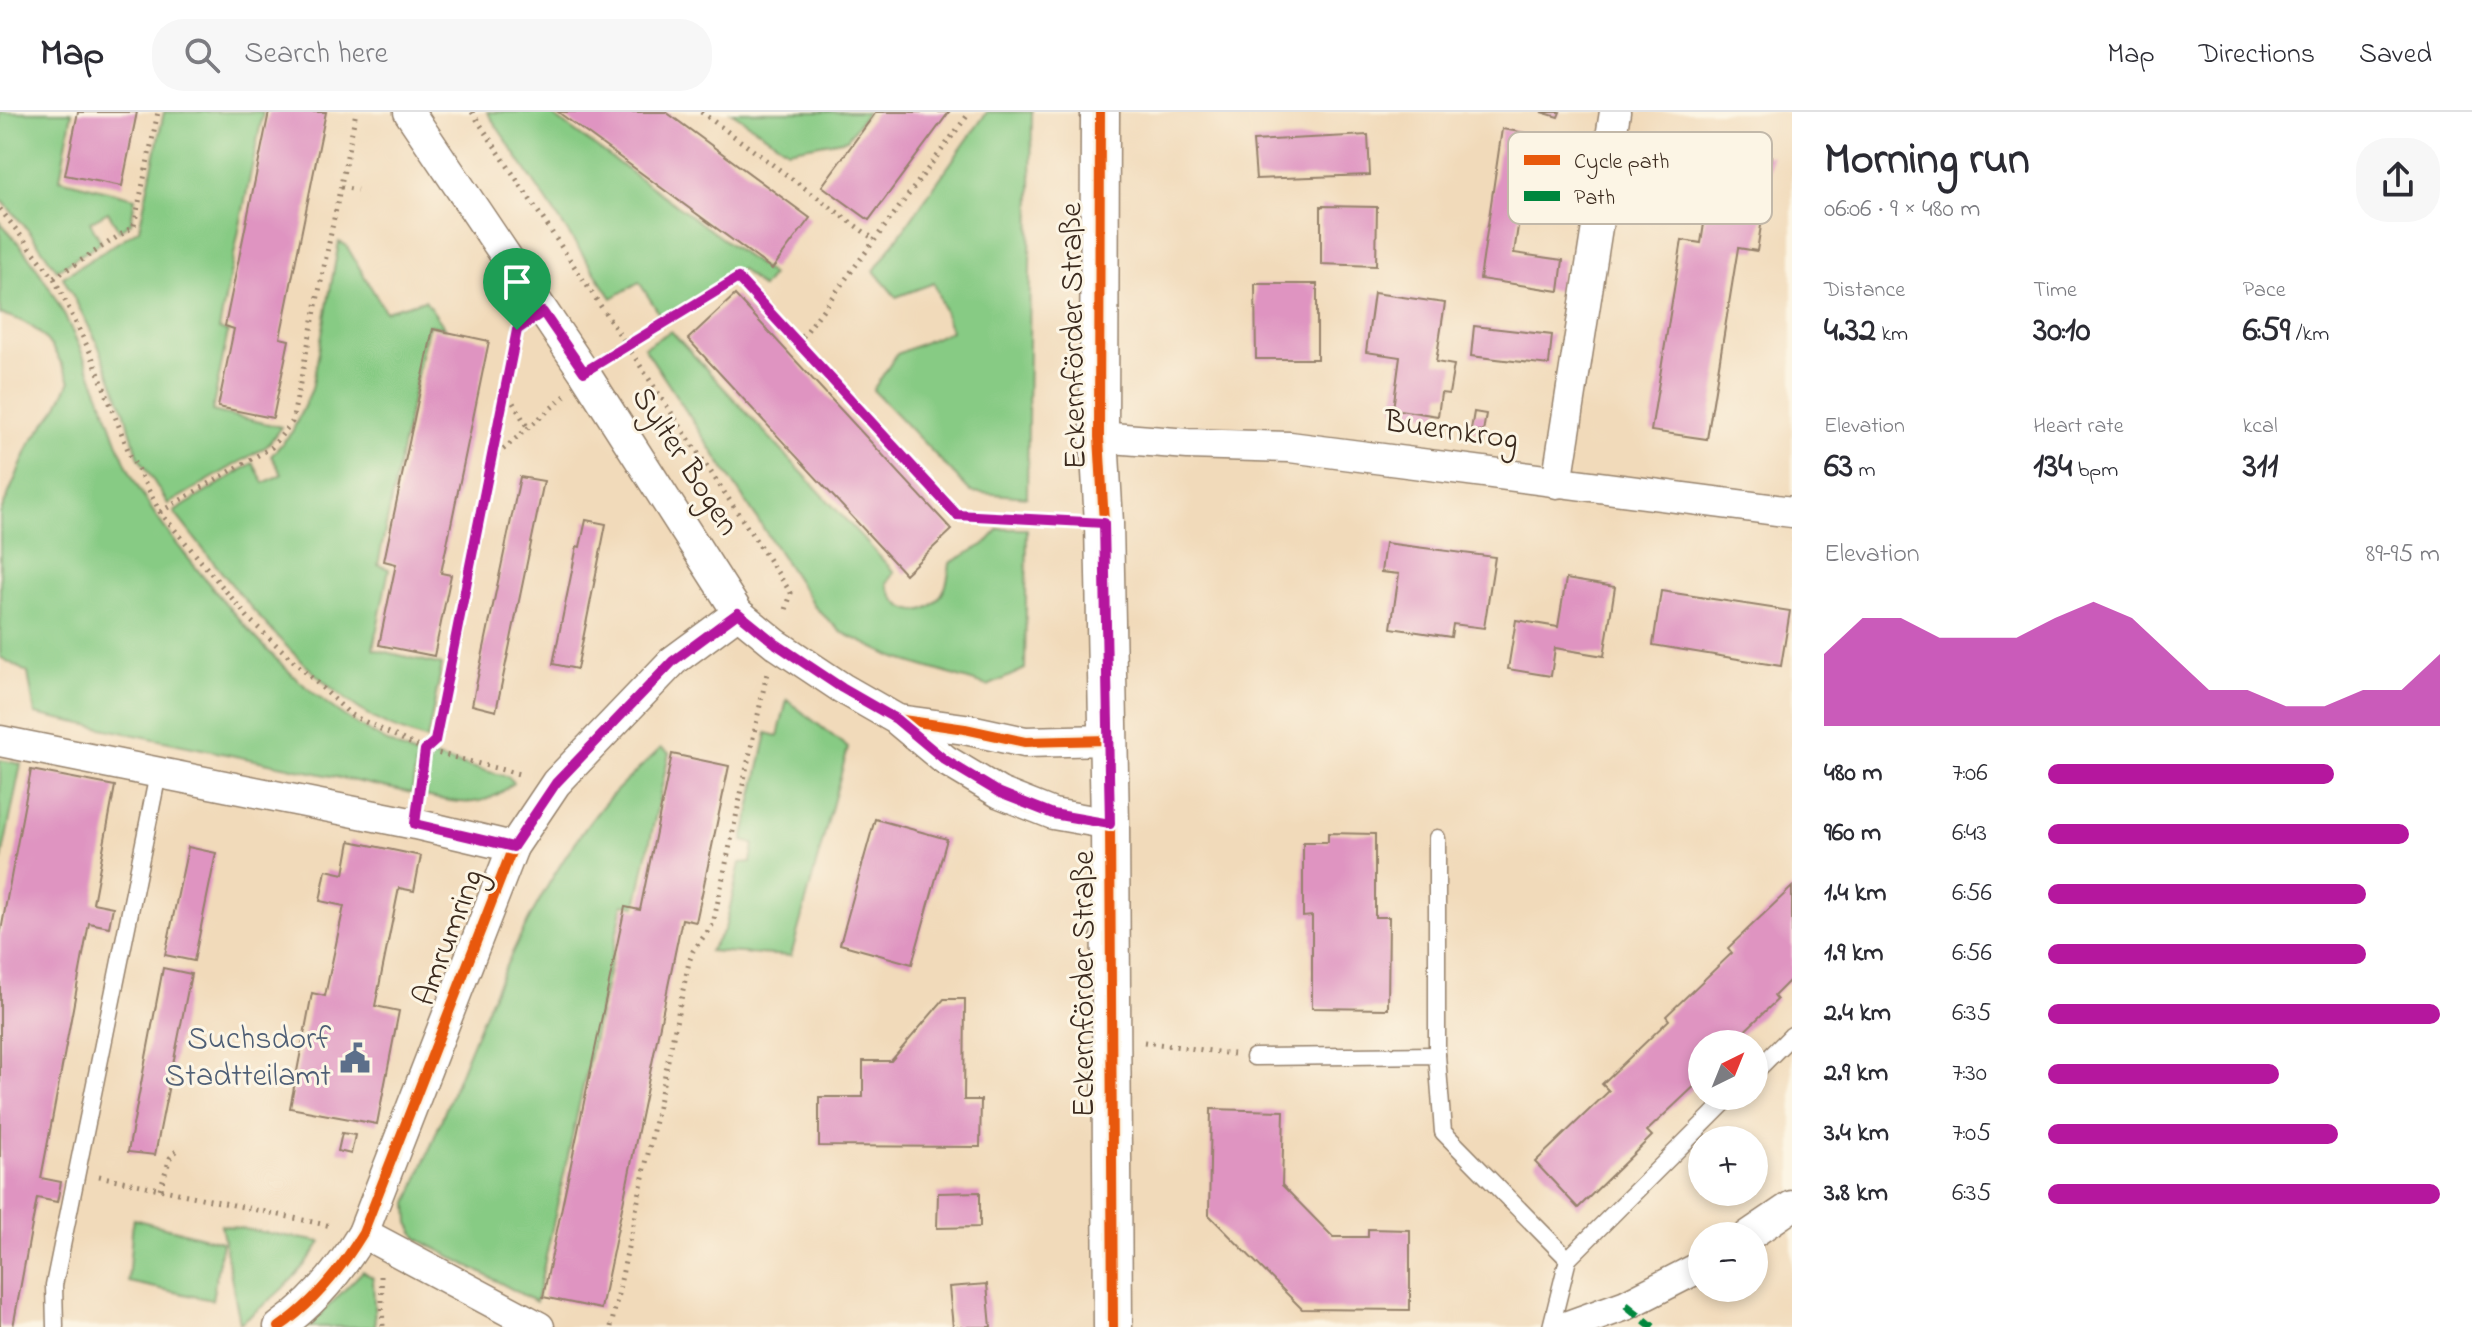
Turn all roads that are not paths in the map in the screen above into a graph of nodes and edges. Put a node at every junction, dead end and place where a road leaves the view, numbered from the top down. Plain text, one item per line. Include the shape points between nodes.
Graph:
1 (409, 112) edge
2 (1100, 112) edge
3 (1615, 112) edge
4 (1612, 132) edge
5 (1597, 224) edge
6 (1099, 437) junction
7 (1557, 483) junction
8 (1792, 512) edge
9 (738, 613) junction
10 (896, 719) junction
11 (1108, 740) junction
12 (0, 741) edge
13 (158, 774) junction
14 (1110, 824) junction
15 (1437, 838) dead end
16 (513, 847) junction
17 (1792, 1035) edge
18 (1437, 1055) junction
19 (1254, 1057) road end
20 (1768, 1059) edge
21 (1717, 1110) edge
22 (1792, 1206) edge
23 (1768, 1222) edge
24 (371, 1237) junction
25 (1568, 1259) junction
26 (1688, 1273) edge
27 (1582, 1325) edge
28 (55, 1327) edge
29 (279, 1327) edge
30 (539, 1327) edge
31 (1113, 1327) edge
32 (1551, 1327) edge

1 - 9 street, Sylter Bogen
2 - 6 street, Eckernförder Straße
3 - 4 street
5 - 7 street
6 - 7 street, Buernkrog via 1290,447
6 - 11 street, Eckernförder Straße
7 - 8 street, Buernkrog
9 - 10 street, Sylter Bogen via 776,644
9 - 16 street, Amrumring via 673,661 556,783
10 - 11 street, Sylter Bogen via 1025,742
10 - 14 street, Sylter Bogen via 945,760 1000,793 1053,814
11 - 14 street, Eckernförder Straße
12 - 13 street, Amrumring
13 - 16 street, Amrumring
13 - 28 lane via 54,1285
14 - 31 street, Eckernförder Straße
15 - 18 lane
16 - 24 street, Amrumring
17 - 20 lane
18 - 19 lane
18 - 25 lane via 1443,1132
21 - 25 lane
22 - 23 street
24 - 29 street, Amrumring
24 - 30 street
25 - 32 lane
26 - 27 street

